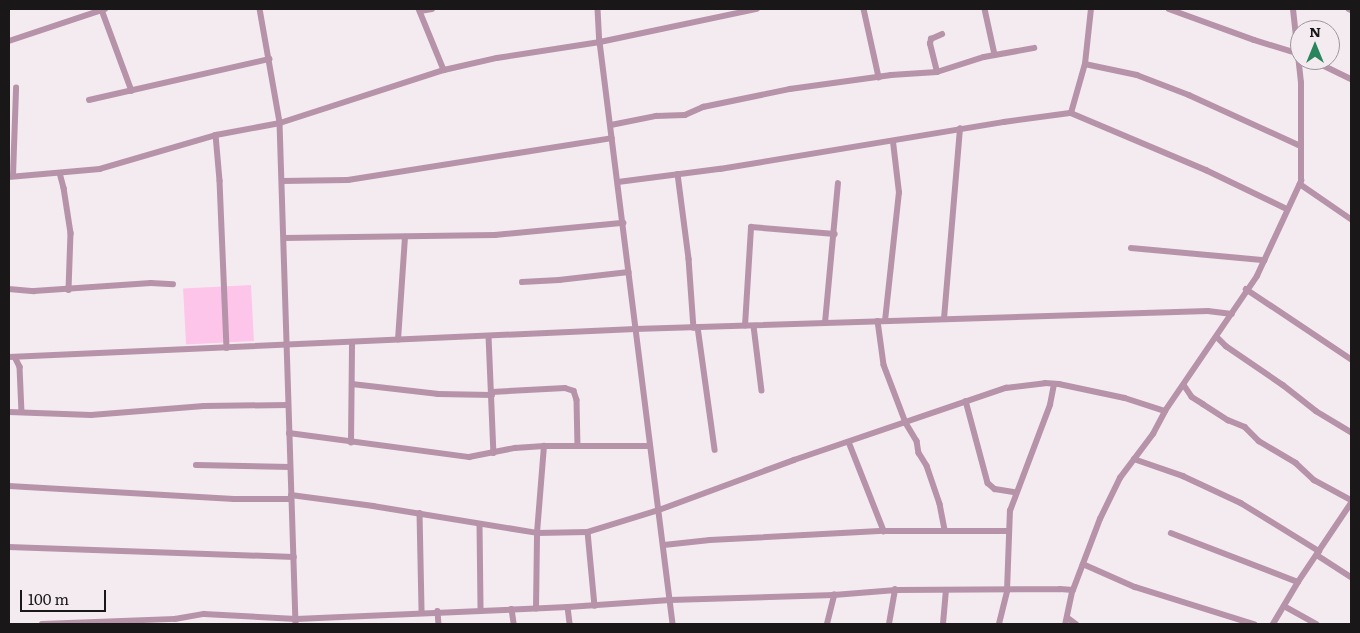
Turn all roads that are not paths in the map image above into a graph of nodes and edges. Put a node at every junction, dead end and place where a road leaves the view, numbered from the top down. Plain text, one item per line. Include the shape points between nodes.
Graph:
1 (103, 9) edge
2 (260, 9) edge
3 (432, 9) edge
4 (598, 9) edge
5 (758, 9) edge
6 (864, 9) edge
7 (985, 9) edge
8 (1091, 9) edge
9 (1169, 9) edge
10 (420, 10) edge
11 (737, 11) edge
12 (942, 34) dead end
13 (9, 41) edge
14 (600, 42) junction
15 (1034, 48) dead end
16 (1290, 50) edge
17 (996, 55) junction
18 (269, 59) junction
19 (1085, 64) junction
20 (444, 70) junction
21 (1300, 70) edge
22 (1333, 70) edge
23 (937, 72) junction
24 (879, 77) junction
25 (1351, 79) edge
26 (16, 88) dead end
27 (132, 92) junction
28 (89, 100) dead end
29 (1071, 113) junction
30 (280, 123) junction
31 (610, 125) junction
32 (960, 129) junction
33 (216, 135) junction
34 (612, 138) junction
35 (893, 142) junction
36 (1301, 146) junction
37 (60, 174) junction
38 (678, 174) junction
39 (11, 177) edge
40 (282, 181) junction
41 (618, 182) junction
42 (838, 184) dead end
43 (1300, 184) junction
44 (1286, 209) junction
45 (1351, 218) edge
46 (623, 223) junction
47 (835, 234) junction
48 (405, 237) junction
49 (284, 238) junction
50 (1131, 248) dead end
51 (1264, 260) junction
52 (629, 272) junction
53 (522, 282) dead end
54 (174, 284) dead end
55 (9, 289) edge
56 (1246, 289) junction
57 (69, 290) junction
58 (1232, 314) junction
59 (944, 319) junction
60 (878, 321) junction
61 (886, 321) junction
62 (825, 323) junction
63 (745, 326) junction
64 (754, 326) junction
65 (696, 328) junction
66 (636, 329) junction
67 (488, 336) junction
68 (1217, 337) junction
69 (398, 340) junction
70 (352, 343) junction
71 (286, 346) junction
72 (227, 348) junction
73 (12, 357) edge
74 (1351, 359) edge
75 (352, 384) junction
76 (1054, 384) junction
77 (1184, 385) junction
78 (762, 391) dead end
79 (492, 393) junction
80 (966, 400) junction
81 (288, 406) junction
82 (1165, 411) junction
83 (9, 412) edge
84 (22, 412) junction
85 (906, 424) junction
86 (1351, 432) edge
87 (289, 433) junction
88 (849, 442) junction
89 (351, 443) junction
90 (544, 446) junction
91 (578, 446) junction
92 (649, 446) junction
93 (715, 450) dead end
94 (494, 453) junction
95 (1134, 460) junction
96 (196, 465) dead end
97 (290, 467) junction
98 (9, 486) edge
99 (1015, 492) junction
100 (291, 497) junction
101 (1351, 502) edge
102 (659, 510) junction
103 (420, 513) junction
104 (480, 524) junction
105 (945, 530) junction
106 (884, 531) junction
107 (1009, 531) junction
108 (588, 532) junction
109 (537, 533) junction
110 (1171, 533) dead end
111 (664, 545) junction
112 (9, 547) edge
113 (1318, 553) junction
114 (294, 557) junction
115 (1083, 564) junction
116 (1351, 576) edge
117 (1298, 582) junction
118 (895, 590) junction
119 (1073, 590) junction
120 (946, 591) junction
121 (1007, 591) junction
122 (834, 595) junction
123 (670, 600) junction
124 (595, 606) junction
125 (1284, 606) junction
126 (568, 607) junction
127 (536, 608) junction
128 (512, 609) junction
129 (481, 610) junction
130 (438, 611) junction
131 (422, 612) junction
132 (358, 616) junction
133 (1067, 621) edge
134 (296, 622) edge
135 (42, 624) edge
136 (358, 624) edge
137 (439, 624) edge
138 (514, 624) edge
139 (570, 624) edge
140 (673, 624) edge
141 (827, 624) edge
142 (889, 624) edge
143 (943, 624) edge
144 (999, 624) edge
145 (1076, 624) edge
146 (1254, 624) edge
147 (1273, 624) edge
148 (1316, 624) edge

1 - 13 street
1 - 27 street
2 - 18 street
3 - 10 street
4 - 14 street
5 - 11 street
6 - 24 street
7 - 17 street
8 - 19 street
9 - 16 street
10 - 20 street
11 - 14 street
12 - 23 street via 930,40
14 - 20 street
14 - 31 street
15 - 17 street
17 - 23 street
18 - 27 street
18 - 30 street
19 - 29 street
19 - 36 street via 1137,75
20 - 30 street
21 - 36 street
22 - 25 street
23 - 24 street
24 - 31 street via 790,89 703,107 686,115 656,116
26 - 39 street
27 - 28 street
29 - 32 street
29 - 44 street via 1206,170
30 - 33 street
30 - 40 street
31 - 34 street
32 - 35 street
32 - 59 street
33 - 37 street via 100,169
33 - 72 street
34 - 40 street via 348,180
34 - 41 street
35 - 38 street
35 - 61 street via 899,193
36 - 43 street
37 - 39 street
37 - 57 street via 71,234
38 - 41 street
38 - 65 street
40 - 49 street
41 - 46 street
42 - 47 street
43 - 44 street
43 - 45 street
44 - 51 street
46 - 48 street via 547,232
46 - 52 street
47 - 62 street
47 - 63 street via 751,227
48 - 49 street
48 - 69 street
49 - 71 street
50 - 51 street
51 - 56 street
52 - 53 street
52 - 66 street
54 - 57 street
55 - 57 street
56 - 58 street
56 - 74 street
58 - 59 street
58 - 68 street
59 - 61 street
60 - 61 street
60 - 62 street
60 - 85 street via 884,365
62 - 64 street
63 - 64 street
63 - 65 street
64 - 78 street
65 - 66 street
65 - 93 street
66 - 67 street
66 - 92 street
67 - 69 street
67 - 79 street
68 - 77 street
68 - 86 street via 1316,411
69 - 70 street
70 - 71 street
70 - 75 street
71 - 72 street
71 - 81 street
72 - 73 street
73 - 84 street via 20,367
75 - 79 street via 438,394
75 - 89 street
76 - 80 street via 1006,388
76 - 82 street via 1126,398
76 - 99 street via 1050,405
77 - 82 street
77 - 101 street via 1192,397 1245,427 1259,441 1296,464 1314,480
79 - 91 street via 565,388 574,391
79 - 94 street
80 - 85 street
80 - 99 street via 988,483 995,489
81 - 84 street via 204,406 91,414
81 - 87 street
82 - 95 street
83 - 84 street
85 - 88 street
85 - 105 street via 927,466
87 - 89 street
87 - 97 street
88 - 102 street
88 - 106 street
89 - 94 street via 469,458
90 - 91 street
90 - 94 street
90 - 109 street
91 - 92 street
92 - 102 street
95 - 113 street via 1182,476 1241,503
95 - 115 street via 1120,478
96 - 97 street
97 - 100 street
98 - 100 street via 234,499
99 - 107 street
100 - 103 street
100 - 114 street
101 - 113 street
102 - 108 street
102 - 111 street
103 - 104 street
103 - 131 street
104 - 109 street
104 - 129 street
105 - 106 street
105 - 107 street
106 - 111 street
107 - 121 street
108 - 109 street
108 - 124 street
109 - 127 street
110 - 117 street
111 - 123 street
112 - 114 street
113 - 116 street
113 - 117 street
114 - 134 street
115 - 119 street
115 - 146 street via 1135,587
117 - 125 street
118 - 120 street
118 - 122 street
118 - 142 street
119 - 121 street
119 - 133 street
120 - 121 street
120 - 143 street
121 - 144 street
122 - 123 street
122 - 141 street
123 - 124 street
123 - 140 street
124 - 126 street
125 - 147 street
125 - 148 street
126 - 127 street
126 - 139 street
127 - 128 street
128 - 129 street
128 - 138 street
129 - 130 street
130 - 131 street
130 - 137 street
131 - 132 street
132 - 134 street
132 - 136 street
133 - 145 street
134 - 135 street via 204,614 175,619

